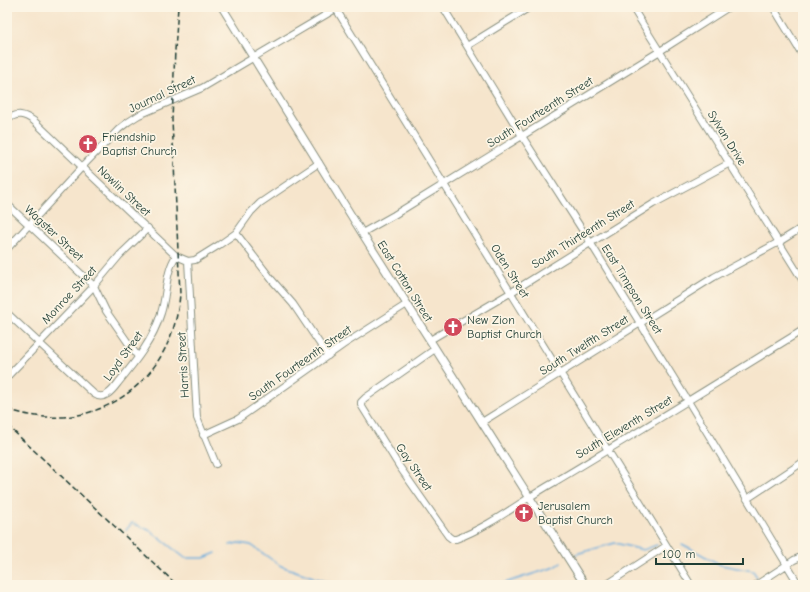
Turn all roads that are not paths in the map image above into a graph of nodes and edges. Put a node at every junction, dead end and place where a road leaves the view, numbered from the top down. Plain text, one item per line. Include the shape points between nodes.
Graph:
1 (222, 7) edge
2 (443, 7) edge
3 (530, 7) edge
4 (632, 7) edge
5 (729, 7) edge
6 (772, 7) edge
7 (338, 8) edge
8 (466, 46) junction
9 (660, 51) junction
10 (803, 56) edge
11 (253, 57) junction
12 (7, 120) edge
13 (522, 136) junction
14 (319, 163) junction
15 (730, 163) junction
16 (82, 167) junction
17 (444, 184) junction
18 (7, 204) edge
19 (29, 225) junction
20 (803, 227) edge
21 (148, 228) junction
22 (236, 233) junction
23 (362, 233) junction
24 (590, 242) junction
25 (779, 242) junction
26 (7, 249) edge
27 (176, 256) junction
28 (188, 261) junction
29 (803, 281) edge
30 (94, 286) junction
31 (510, 293) junction
32 (407, 304) junction
33 (7, 312) edge
34 (640, 323) junction
35 (803, 330) edge
36 (430, 340) junction
37 (39, 343) junction
38 (435, 349) junction
39 (328, 356) junction
40 (138, 357) junction
41 (559, 373) junction
42 (7, 377) edge
43 (688, 401) junction
44 (482, 422) junction
45 (203, 435) junction
46 (608, 451) junction
47 (803, 462) edge
48 (216, 464) dead end
49 (529, 496) junction
50 (747, 499) junction
51 (453, 539) joint
52 (666, 546) junction
53 (803, 556) edge
54 (787, 564) junction
55 (585, 585) edge
56 (606, 585) edge
57 (690, 585) edge
58 (756, 585) edge
59 (799, 585) edge

1 - 11 main road, East Cotton Street
2 - 8 street, East Timpson Street
3 - 8 street
4 - 9 street, Sylvan Drive
5 - 9 street, South Fourteenth Street
6 - 10 street
7 - 11 street, Journal Street
7 - 17 street, Oden Street
8 - 13 street, East Timpson Street
9 - 13 street, South Fourteenth Street
9 - 15 street, Sylvan Drive
11 - 14 main road, East Cotton Street
11 - 16 street, Journal Street via 198,90 128,122
12 - 16 street, Nowlin Street via 14,115 27,116
13 - 17 street, South Fourteenth Street
13 - 24 street, East Timpson Street
14 - 22 street via 260,203
14 - 23 main road, East Cotton Street
15 - 24 street, South Thirteenth Street via 656,202
15 - 25 street, Sylvan Drive
16 - 19 street, Journal Street
16 - 21 street, Nowlin Street
17 - 23 street, South Fourteenth Street
17 - 31 street, Oden Street
18 - 19 street, Wagster Street
19 - 26 street, Journal Street
19 - 30 street, Wagster Street
20 - 25 street, South Twelfth Street
21 - 27 street, Nowlin Street
21 - 30 street, Monroe Street via 120,255
22 - 28 street via 198,259
22 - 39 street via 293,304
23 - 32 main road, East Cotton Street
24 - 31 street, South Thirteenth Street
24 - 34 street, East Timpson Street
25 - 29 street, Sylvan Drive
25 - 34 street, South Twelfth Street via 714,277
27 - 28 street
27 - 40 street, Loyd Street via 170,271 162,312 151,338
28 - 45 street, Harris Street via 197,418
30 - 37 street, Monroe Street
30 - 40 street, Wagster Street via 106,311
31 - 36 street, South Thirteenth Street
31 - 41 street, Oden Street
32 - 36 main road, East Cotton Street
32 - 39 street, South Fourteenth Street
33 - 37 street
34 - 41 street, South Twelfth Street
34 - 43 street, East Timpson Street
35 - 43 street, South Eleventh Street
36 - 38 main road, East Cotton Street
37 - 40 street, Loyd Street via 98,397 112,391
37 - 42 street, Monroe Street
38 - 44 main road, East Cotton Street
38 - 51 street, Gay Street via 365,398 361,404 398,466 448,536
39 - 45 street, South Fourteenth Street via 238,419
41 - 44 street, South Twelfth Street
41 - 46 street, Oden Street
43 - 46 street, South Eleventh Street
43 - 50 street, East Timpson Street
44 - 49 main road, East Cotton Street
45 - 48 street, Harris Street
46 - 49 street, South Eleventh Street
46 - 52 street, Oden Street
47 - 50 street
49 - 51 street, South Eleventh Street via 489,523
49 - 55 main road, East Cotton Street
50 - 54 street, East Timpson Street
52 - 56 street
52 - 57 street, Oden Street
53 - 54 street
54 - 58 street
54 - 59 street, East Timpson Street

